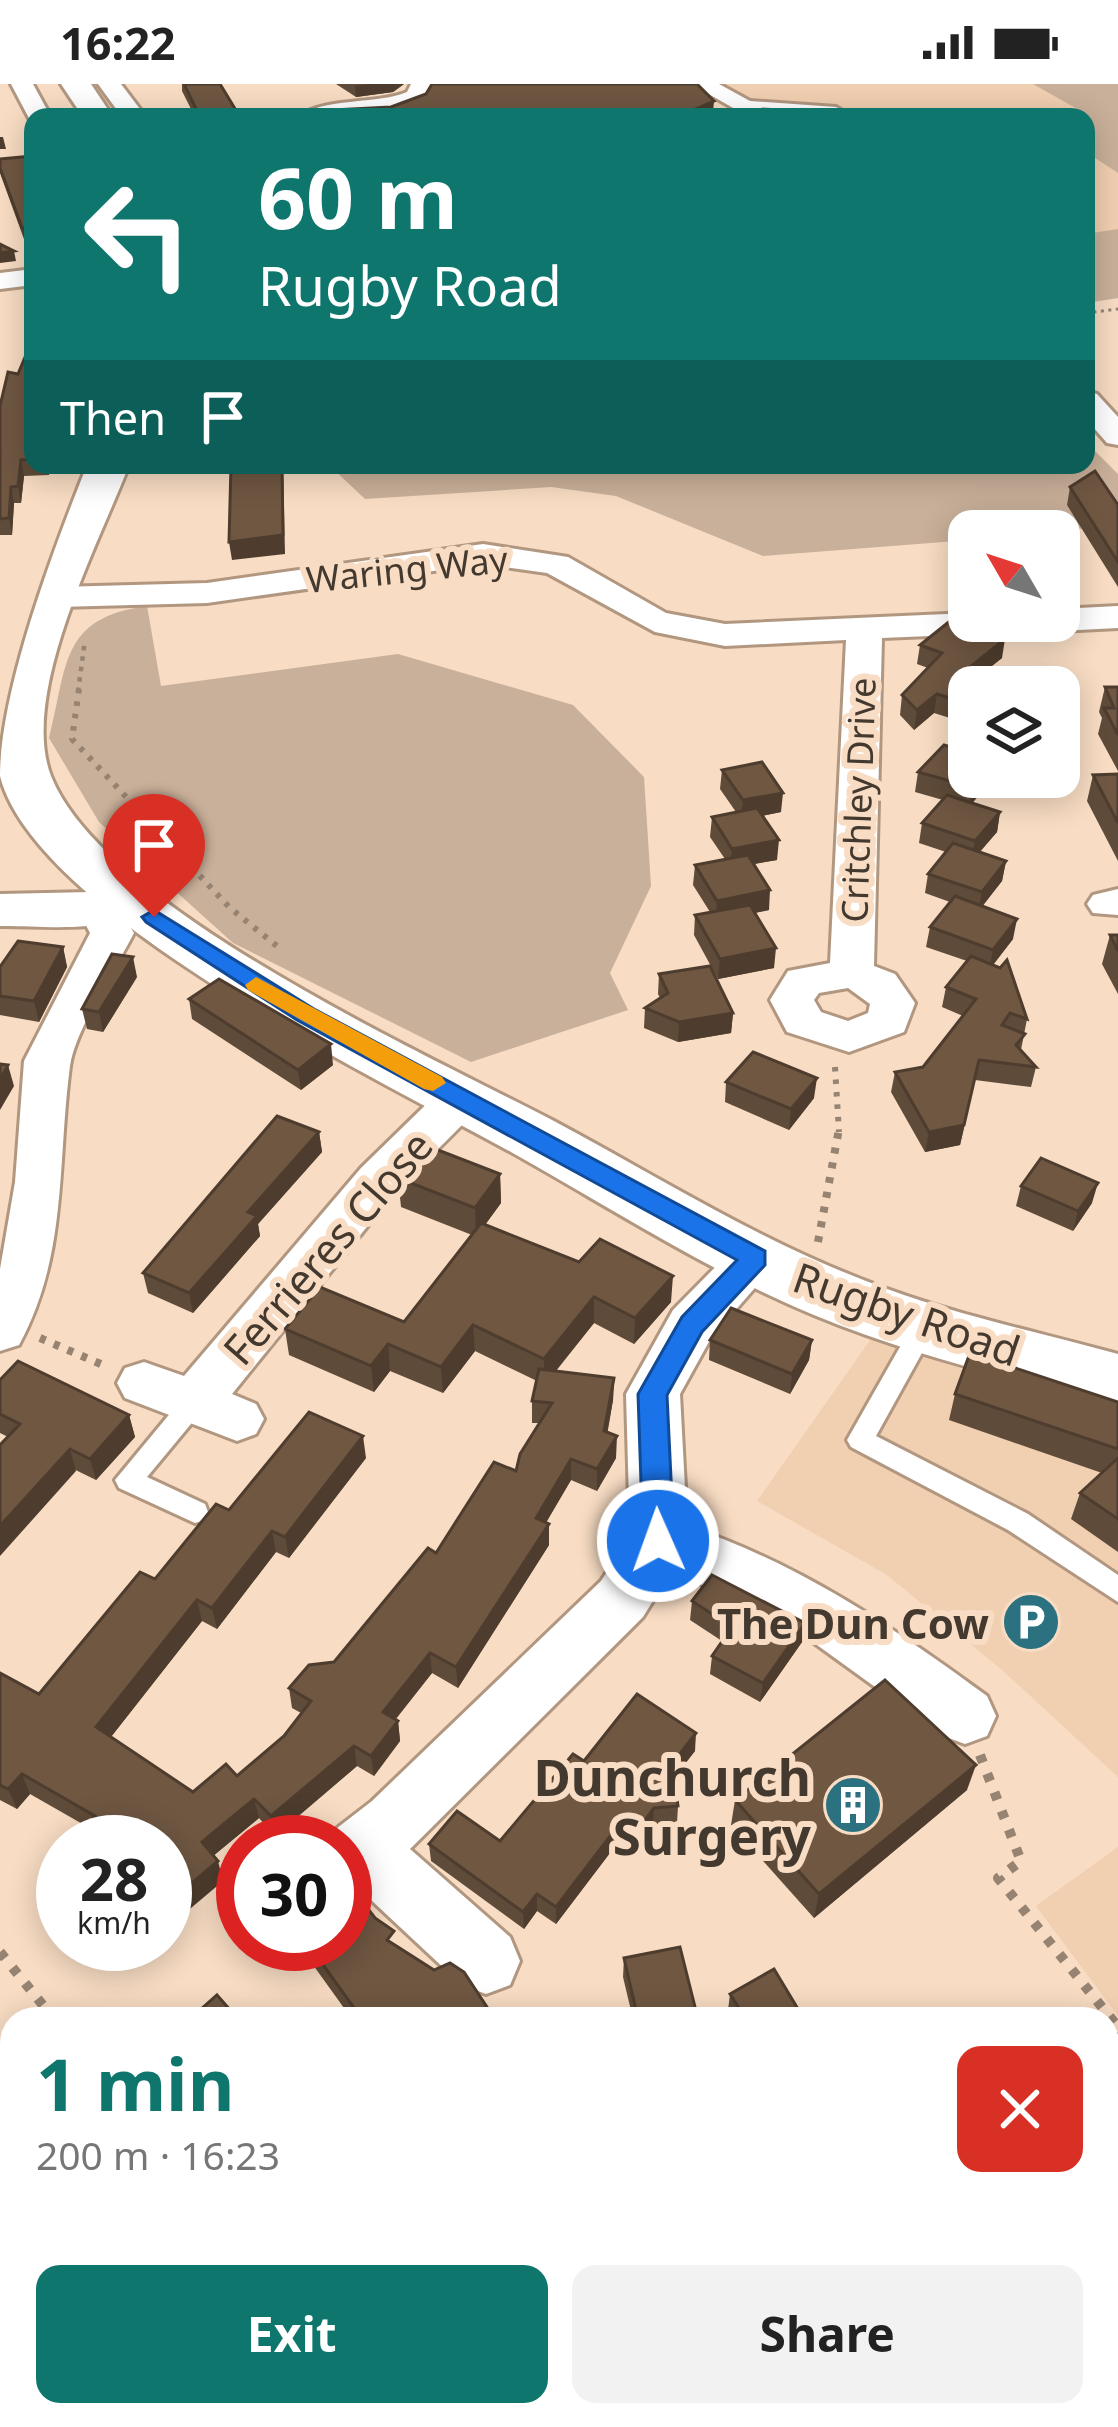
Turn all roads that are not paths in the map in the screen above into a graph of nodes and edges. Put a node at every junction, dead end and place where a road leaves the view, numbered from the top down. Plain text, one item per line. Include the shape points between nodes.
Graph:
1 (109, 84) edge
2 (702, 84) edge
3 (429, 85) edge
4 (765, 103) edge
5 (390, 106) junction
6 (127, 108) edge
7 (375, 108) edge
8 (394, 108) edge
9 (1095, 410) edge
10 (1118, 436) edge
11 (106, 474) edge
12 (75, 596) junction
13 (1118, 617) edge
14 (1080, 619) edge
15 (948, 624) edge
16 (864, 627) junction
17 (112, 902) junction
18 (0, 910) edge
19 (833, 1036) road end
20 (461, 1098) junction
21 (786, 1255) junction
22 (926, 1324) junction
23 (3, 1327) edge
24 (1118, 1381) edge
25 (144, 1383) road end
26 (216, 1409) junction
27 (195, 1512) dead end
28 (658, 1541) junction
29 (1118, 1590) edge
30 (965, 1715) road end
31 (372, 1839) edge
32 (372, 1868) edge
33 (486, 1960) dead end

1 - 6 street
2 - 4 street
3 - 5 street
5 - 7 street
5 - 8 street
9 - 10 street
11 - 12 main road, Rugby Road
12 - 16 street, Waring Way via 208,593 516,555 556,564 655,621 698,632
12 - 17 main road, Rugby Road via 30,661 21,711 26,778
13 - 14 street
15 - 16 street, Waring Way
16 - 19 street, Critchley Drive via 852,973 804,981 792,1000 802,1022
17 - 18 street
17 - 20 main road, Rugby Road
17 - 23 street via 112,933 47,1060 27,1266
20 - 21 main road, Rugby Road
20 - 26 street, Ferrieres Close via 378,1180
21 - 22 main road, Rugby Road via 810,1286
21 - 28 street via 692,1324 652,1394
22 - 24 main road, Rugby Road
22 - 29 lane via 860,1440 1018,1522
25 - 26 street, Ferrieres Close
26 - 27 lane via 128,1480
28 - 30 street via 726,1561 848,1628
28 - 31 street via 622,1599
32 - 33 street

